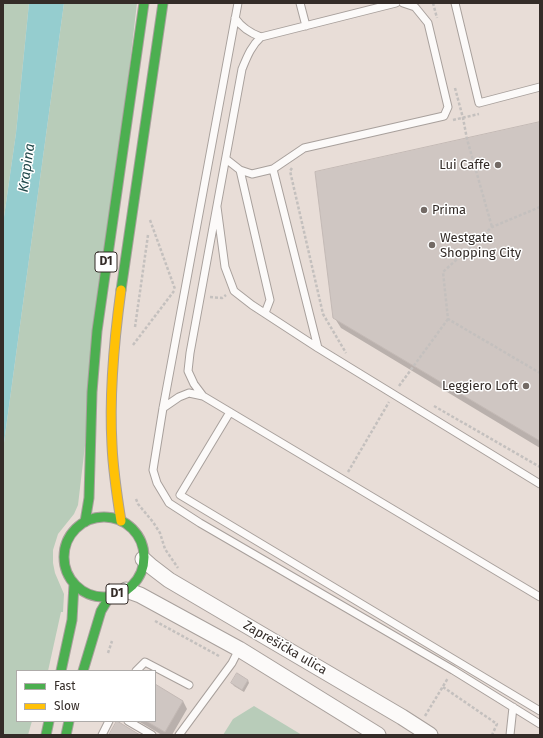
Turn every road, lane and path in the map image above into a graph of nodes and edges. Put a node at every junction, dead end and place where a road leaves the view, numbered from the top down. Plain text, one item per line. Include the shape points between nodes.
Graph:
1 (144, 3) edge
2 (163, 3) edge
3 (238, 3) edge
4 (300, 3) edge
5 (396, 3) edge
6 (403, 3) edge
7 (433, 3) edge
8 (455, 3) edge
9 (235, 18) junction
10 (437, 18) dead end
11 (306, 26) junction
12 (261, 37) junction
13 (455, 87) dead end
14 (540, 87) edge
15 (486, 112) dead end
16 (463, 118) junction
17 (448, 121) dead end
18 (226, 159) junction
19 (294, 166) dead end
20 (273, 169) junction
21 (240, 170) junction
22 (217, 207) junction
23 (540, 207) edge
24 (150, 220) dead end
25 (492, 227) junction
26 (175, 290) dead end
27 (265, 314) junction
28 (318, 348) junction
29 (348, 357) dead end
30 (540, 373) edge
31 (399, 385) dead end
32 (406, 389) dead end
33 (203, 396) junction
34 (432, 405) dead end
35 (163, 408) junction
36 (230, 412) junction
37 (540, 467) edge
38 (540, 484) edge
39 (135, 495) dead end
40 (121, 521) junction
41 (84, 522) junction
42 (144, 559) junction
43 (182, 570) dead end
44 (74, 584) junction
45 (126, 590) junction
46 (110, 596) junction
47 (540, 597) edge
48 (155, 621) dead end
49 (239, 649) junction
50 (219, 656) dead end
51 (61, 670) edge
52 (83, 670) edge
53 (137, 670) edge
54 (453, 670) junction
55 (189, 685) dead end
56 (443, 687) junction
57 (513, 707) junction
58 (540, 711) edge
59 (419, 715) dead end
60 (50, 722) edge
61 (69, 722) edge
62 (108, 722) edge
63 (130, 722) edge
64 (540, 724) edge
65 (46, 735) edge
66 (66, 735) edge
67 (102, 735) edge
68 (152, 735) edge
69 (179, 735) edge
70 (378, 735) edge
71 (430, 735) edge
72 (492, 735) edge
73 (510, 735) edge

1 - 41 main road, D1 via 97,331 92,392 89,498
2 - 40 main road, D1 via 121,286 112,375 112,445 116,496
3 - 9 lane
4 - 11 lane
5 - 11 lane
6 - 20 lane via 415,8 428,23 448,107 444,116 304,148
7 - 10 path
8 - 14 lane via 479,103
9 - 12 lane via 242,26
9 - 35 lane
11 - 12 lane
12 - 18 lane via 248,54 242,69
13 - 16 path
15 - 16 path
16 - 17 path
16 - 25 path via 466,139
18 - 21 lane
18 - 22 lane
19 - 29 path via 290,171 323,314
20 - 21 lane via 252,174
20 - 28 lane
21 - 27 lane via 270,300
22 - 27 lane via 225,267 234,291
22 - 33 lane via 188,371
23 - 25 path
24 - 26 path
25 - 30 path via 443,272 448,319
27 - 28 lane
28 - 38 lane
31 - 32 path
33 - 35 lane via 189,393
33 - 36 lane
34 - 37 path
35 - 54 lane via 153,470 157,483 169,503
36 - 47 lane
36 - 58 lane via 180,495
39 - 43 path via 138,504 158,529 169,556
40 - 41 main road via 106,518
40 - 42 main road via 136,534
41 - 44 main road via 71,535 64,553 65,567
42 - 45 main road, D1 via 137,578
42 - 71 street, Zaprešićka ulica via 175,584
44 - 46 main road, D1 via 93,595
44 - 51 main road via 72,620
45 - 46 main road, D1
45 - 49 street, Zaprešićka ulica via 140,595
46 - 52 main road, D1 via 101,611
48 - 50 path
49 - 69 lane via 232,663
49 - 70 street, Zaprešićka ulica
53 - 55 lane via 145,662
54 - 56 path
54 - 57 lane
56 - 59 path via 423,718
56 - 72 path via 497,724
57 - 64 lane
57 - 73 lane
60 - 65 main road
61 - 66 main road
62 - 67 lane
63 - 68 lane

